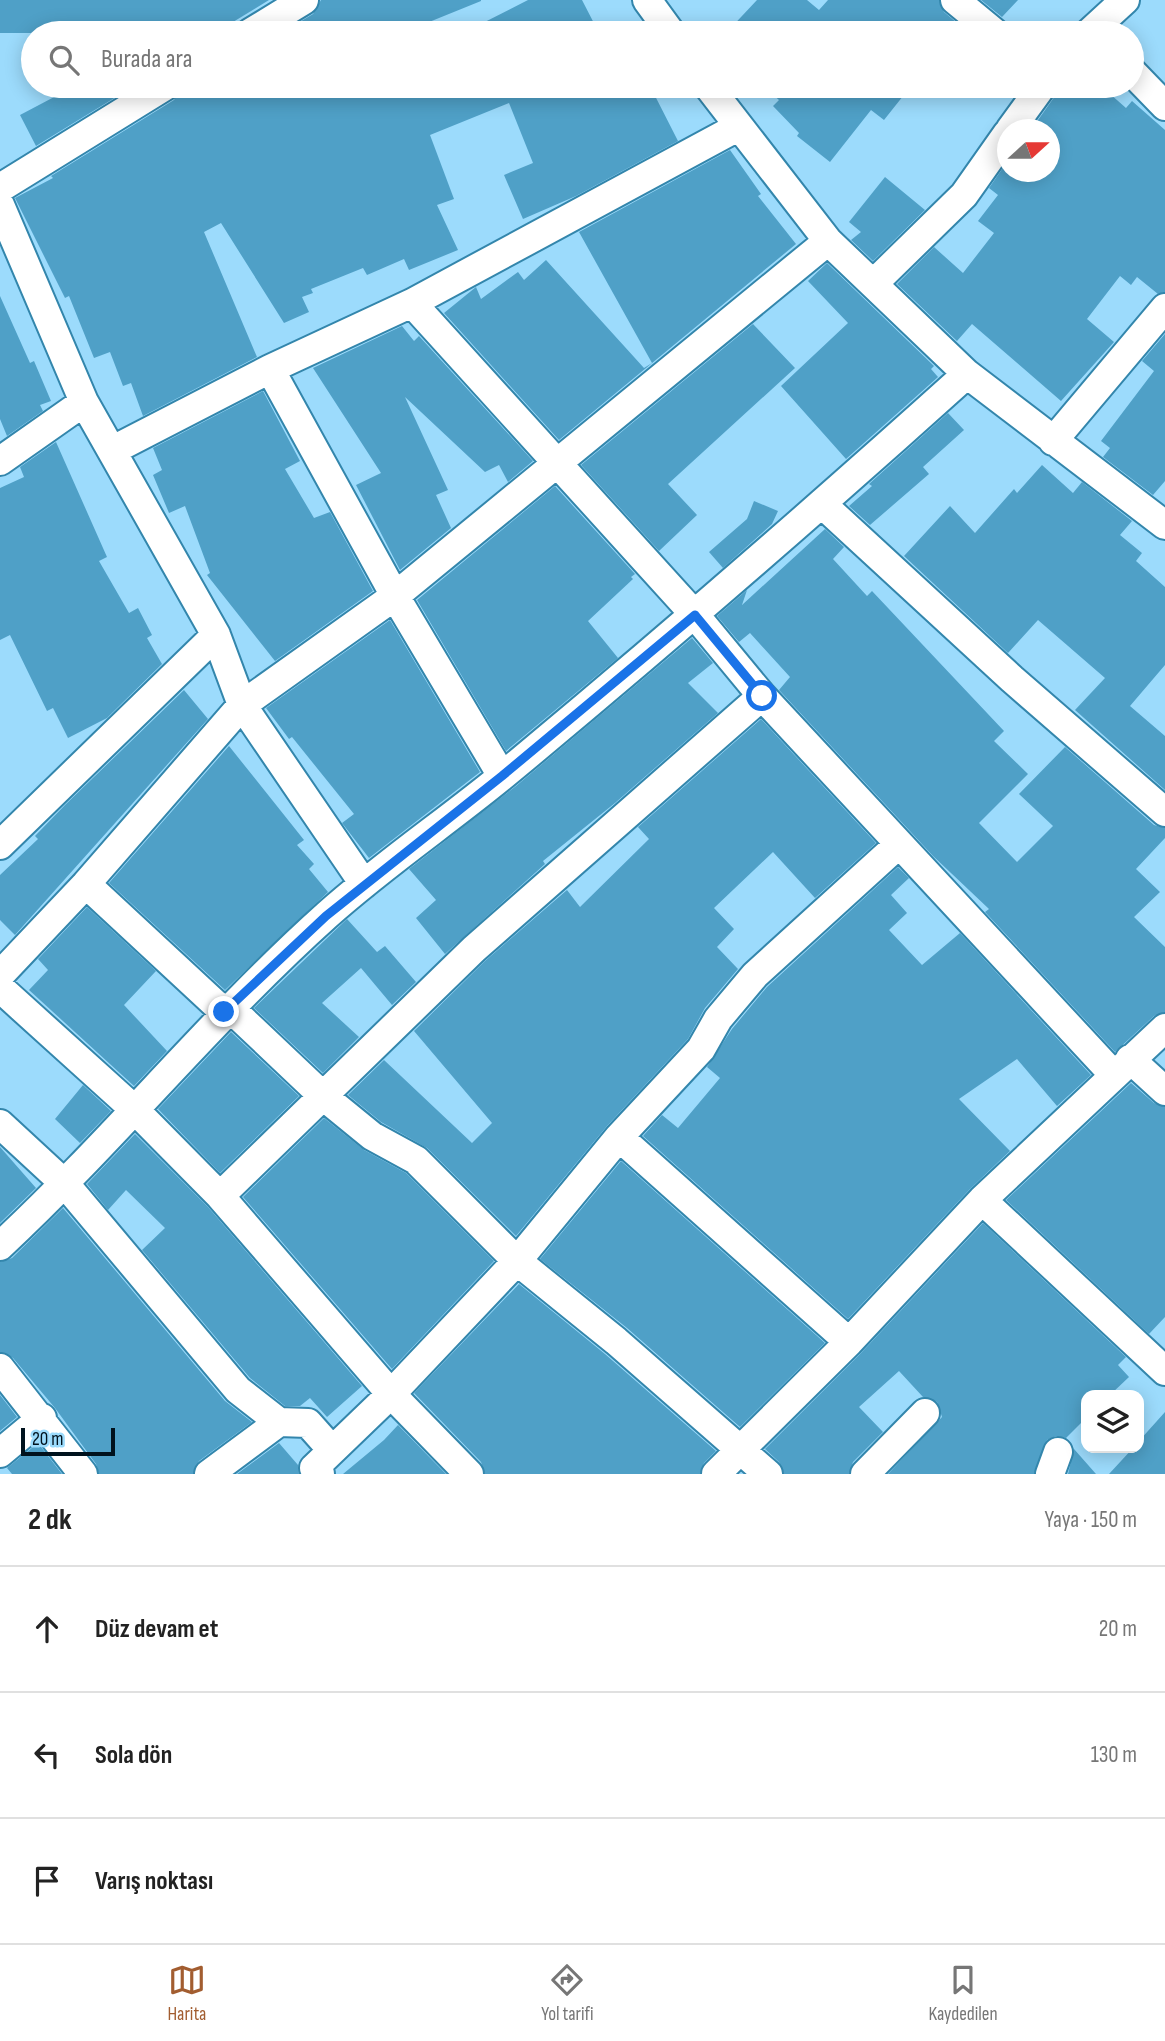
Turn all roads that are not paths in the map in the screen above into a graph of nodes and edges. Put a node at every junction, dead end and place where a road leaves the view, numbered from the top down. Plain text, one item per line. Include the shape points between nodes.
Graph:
1 (304, 0) edge
2 (647, 0) edge
3 (956, 0) edge
4 (1125, 0) edge
5 (270, 21) edge
6 (662, 21) edge
7 (981, 21) edge
8 (1103, 21) edge
9 (1144, 84) edge
10 (146, 98) edge
11 (717, 98) edge
12 (1033, 98) edge
13 (1165, 106) edge
14 (1018, 119) edge
15 (738, 127) junction
16 (997, 149) edge
17 (0, 188) edge
18 (0, 205) edge
19 (828, 241) junction
20 (873, 284) junction
21 (412, 303) junction
22 (1165, 308) edge
23 (270, 369) junction
24 (967, 374) junction
25 (84, 401) junction
26 (1053, 441) junction
27 (113, 450) junction
28 (0, 461) edge
29 (558, 463) junction
30 (822, 504) junction
31 (1165, 525) edge
32 (395, 596) junction
33 (695, 615) junction
34 (216, 635) junction
35 (762, 696) junction
36 (242, 705) junction
37 (502, 776) junction
38 (1165, 812) edge
39 (0, 845) edge
40 (898, 845) junction
41 (86, 884) junction
42 (364, 884) junction
43 (0, 975) edge
44 (0, 988) edge
45 (226, 1009) junction
46 (1165, 1028) edge
47 (1121, 1067) junction
48 (1165, 1091) edge
49 (323, 1096) junction
50 (135, 1111) junction
51 (0, 1124) edge
52 (619, 1137) junction
53 (66, 1185) junction
54 (220, 1196) junction
55 (982, 1200) junction
56 (0, 1246) edge
57 (517, 1261) junction
58 (849, 1342) junction
59 (0, 1368) edge
60 (1165, 1371) edge
61 (391, 1395) junction
62 (925, 1413) dead end
63 (42, 1418) junction
64 (279, 1422) junction
65 (740, 1450) junction
66 (0, 1453) edge
67 (326, 1462) edge
68 (83, 1474) edge
69 (209, 1474) edge
70 (469, 1474) edge
71 (716, 1474) edge
72 (768, 1474) edge
73 (865, 1474) edge

1 - 5 street
2 - 6 street
3 - 7 street
4 - 8 street
9 - 13 street
10 - 17 street
11 - 15 street
12 - 14 street
15 - 19 street
15 - 21 street
16 - 20 street via 964,195
18 - 25 street
19 - 20 street
19 - 29 street
20 - 24 street
21 - 23 street
21 - 29 street
22 - 26 street
23 - 27 street
23 - 32 street
24 - 26 street
24 - 30 street
25 - 27 street
25 - 28 street
26 - 31 street
27 - 34 street
29 - 32 street
29 - 33 street
30 - 33 street
30 - 38 street
32 - 36 street
32 - 37 street
33 - 35 street
33 - 37 street
34 - 36 street
34 - 39 street
35 - 40 street
35 - 49 street via 474,949
36 - 41 street
36 - 42 street
37 - 42 street
40 - 47 street
40 - 52 street via 755,975 718,1019 701,1049
41 - 43 street
41 - 45 street
42 - 45 street
44 - 50 street
45 - 49 street
45 - 50 street
46 - 47 street
47 - 48 street
47 - 55 street
49 - 54 street
49 - 57 street via 372,1136 416,1160
50 - 53 street
50 - 54 street
51 - 53 street
52 - 57 street
52 - 58 street
53 - 56 street
53 - 64 street via 238,1390
54 - 61 street
55 - 58 street
55 - 60 street
57 - 61 street
57 - 65 street
58 - 65 street
59 - 63 street
61 - 67 street
61 - 70 street
62 - 73 street
63 - 66 street
63 - 68 street
64 - 67 street via 308,1423
64 - 69 street
65 - 71 street
65 - 72 street

